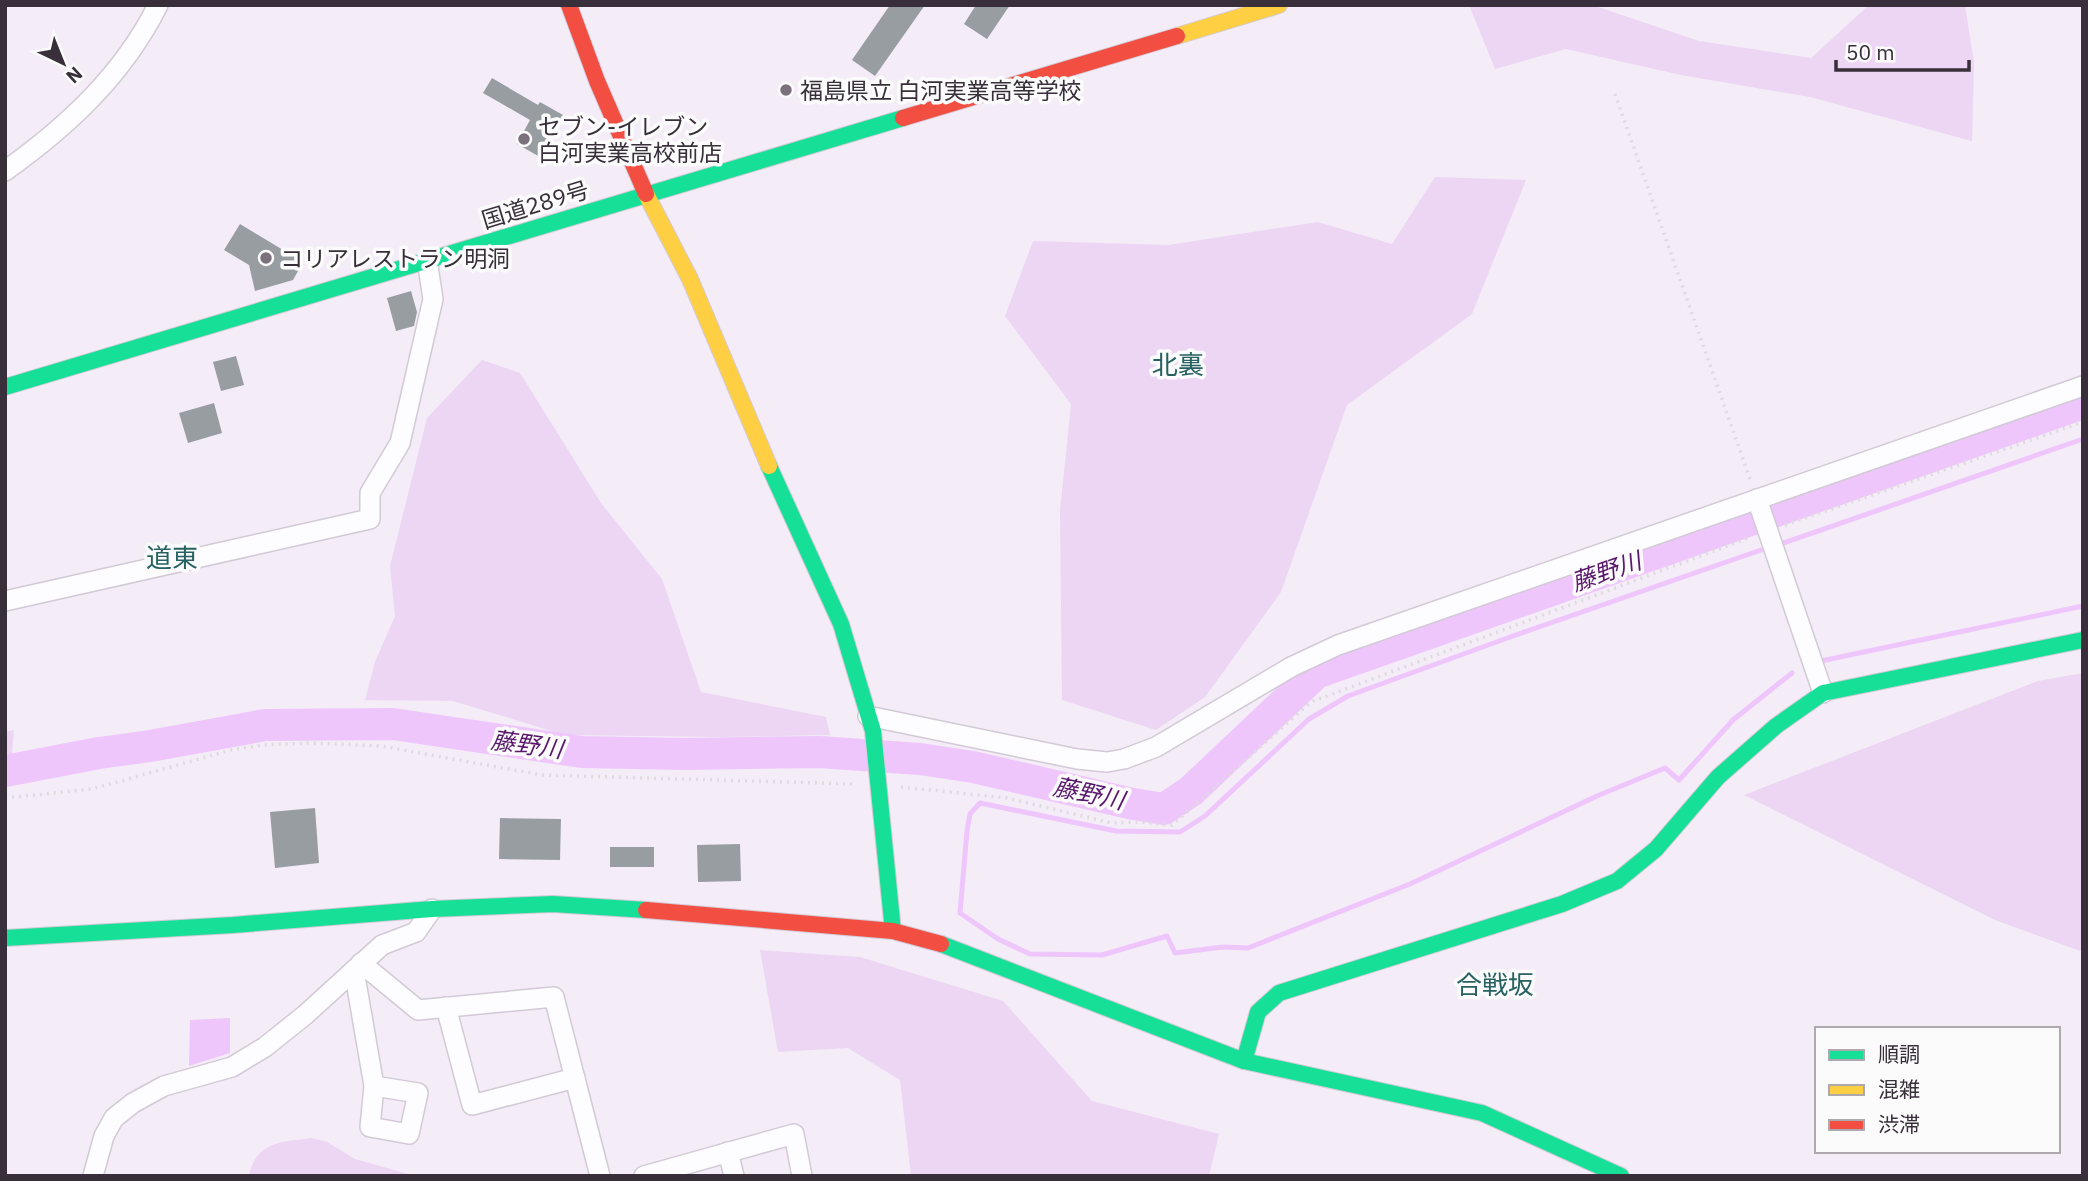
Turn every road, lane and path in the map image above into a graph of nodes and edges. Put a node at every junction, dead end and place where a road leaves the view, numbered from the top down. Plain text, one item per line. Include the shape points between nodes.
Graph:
1 (158, 5) edge
2 (569, 5) edge
3 (1279, 5) edge
4 (1615, 94) dead end
5 (5, 172) edge
6 (646, 194) junction
7 (427, 260) junction
8 (2083, 386) edge
9 (5, 387) edge
10 (2083, 422) edge
11 (1757, 499) junction
12 (1767, 531) junction
13 (5, 601) edge
14 (2083, 640) edge
15 (1823, 693) junction
16 (871, 724) junction
17 (432, 909) junction
18 (894, 931) junction
19 (5, 938) edge
20 (357, 967) junction
21 (446, 1007) junction
22 (1244, 1061) junction
23 (575, 1078) junction
24 (374, 1086) dead end
25 (728, 1152) junction
26 (93, 1176) edge
27 (600, 1176) edge
28 (644, 1176) edge
29 (734, 1176) edge
30 (802, 1176) edge
31 (1621, 1176) edge

1 - 5 street via 124,62 73,117
2 - 6 main road
3 - 6 main road, 国道289号
4 - 11 path
6 - 7 main road, 国道289号
6 - 16 main road via 690,279 841,624
7 - 9 main road, 国道289号
7 - 13 street via 433,299 400,443 370,493 370,519
8 - 11 street
10 - 12 path
11 - 12 street
11 - 16 street via 1338,645 1291,667 1156,747 1124,759 1077,760
12 - 15 street
14 - 15 main road
15 - 22 main road via 1776,726 1718,777 1656,849 1617,881 1562,904 1279,993 1258,1012
16 - 18 main road
17 - 18 main road via 554,904
17 - 19 main road
17 - 20 street via 416,932 382,945
18 - 22 main road via 955,948
20 - 21 street via 418,1010
20 - 24 street
20 - 26 street via 254,1054 232,1067 164,1086 114,1118
21 - 23 street via 554,997
21 - 23 street via 472,1105
22 - 31 main road via 1482,1113
23 - 27 street
25 - 28 street
25 - 29 street
25 - 30 street via 794,1134

